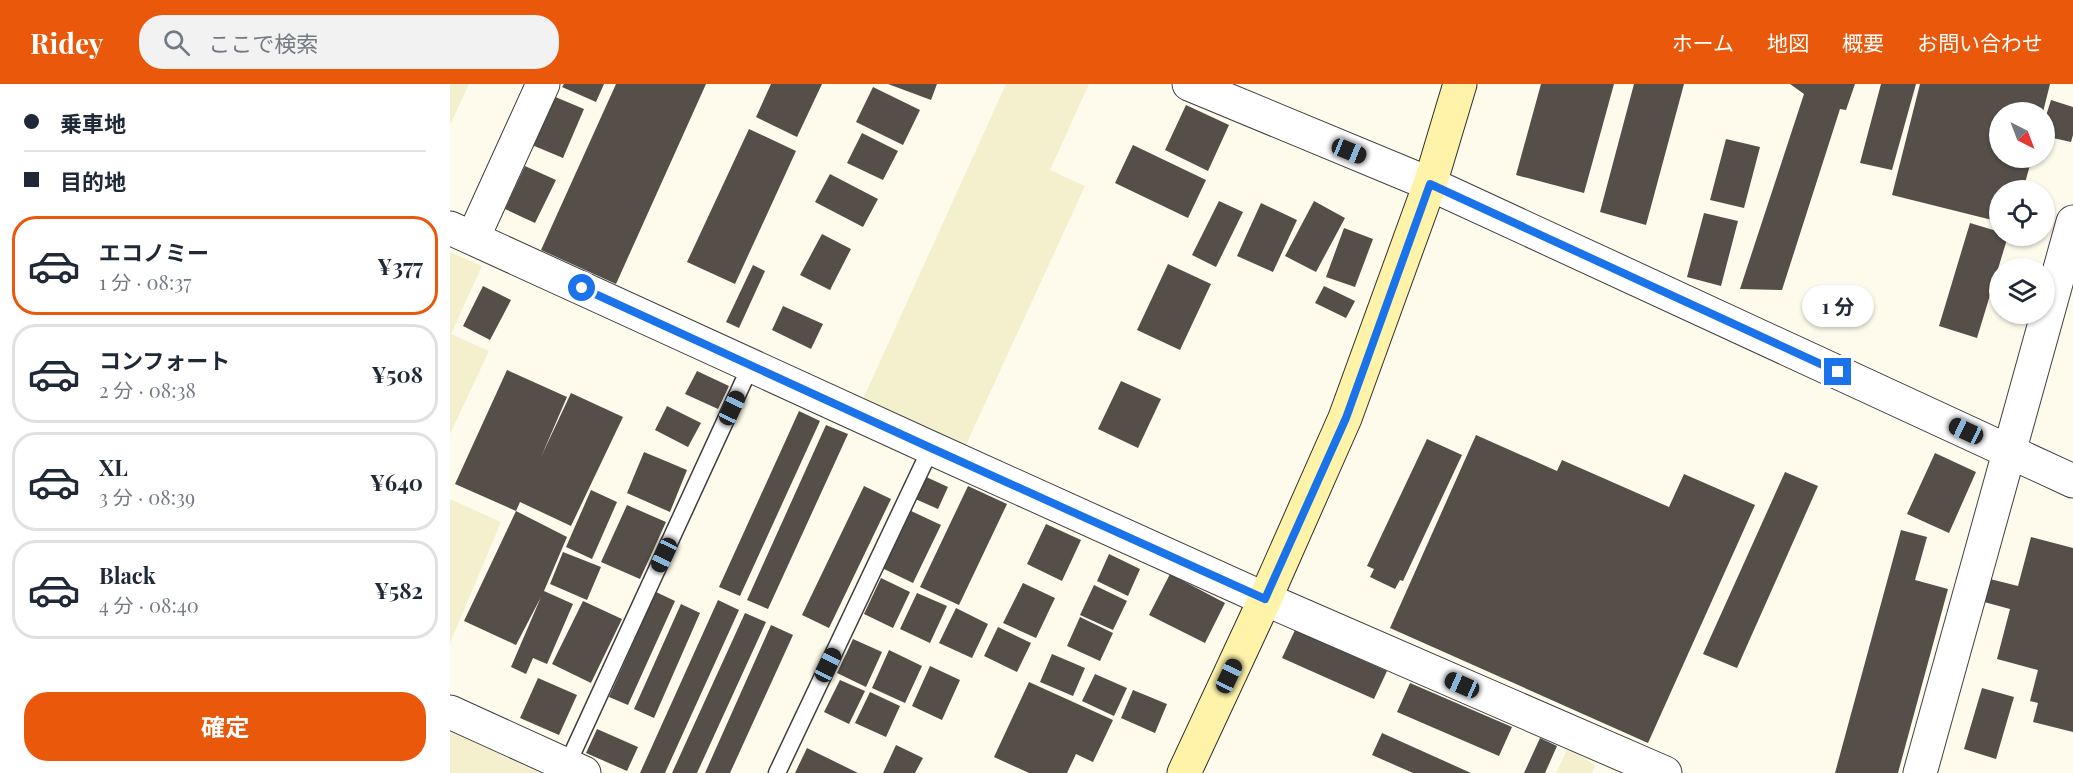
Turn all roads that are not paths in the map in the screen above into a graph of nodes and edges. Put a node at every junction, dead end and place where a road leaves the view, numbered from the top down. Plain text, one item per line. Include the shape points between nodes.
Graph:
1 (543, 84) edge
2 (1189, 84) edge
3 (1460, 84) edge
4 (1430, 184) junction
5 (2073, 222) edge
6 (461, 233) edge
7 (751, 365) junction
8 (931, 448) junction
9 (2009, 451) junction
10 (2073, 481) edge
11 (1265, 599) junction
12 (450, 712) edge
13 (575, 769) edge
14 (777, 773) edge
15 (1184, 773) edge
16 (1665, 773) edge
17 (1920, 773) edge

1 - 6 street
2 - 4 street
3 - 4 street
4 - 9 street
4 - 11 street via 1346,418
5 - 9 street
6 - 7 street
7 - 8 street
7 - 13 lane
8 - 11 street
8 - 14 lane
9 - 10 street
9 - 17 street
11 - 15 street
11 - 16 street
12 - 13 street

